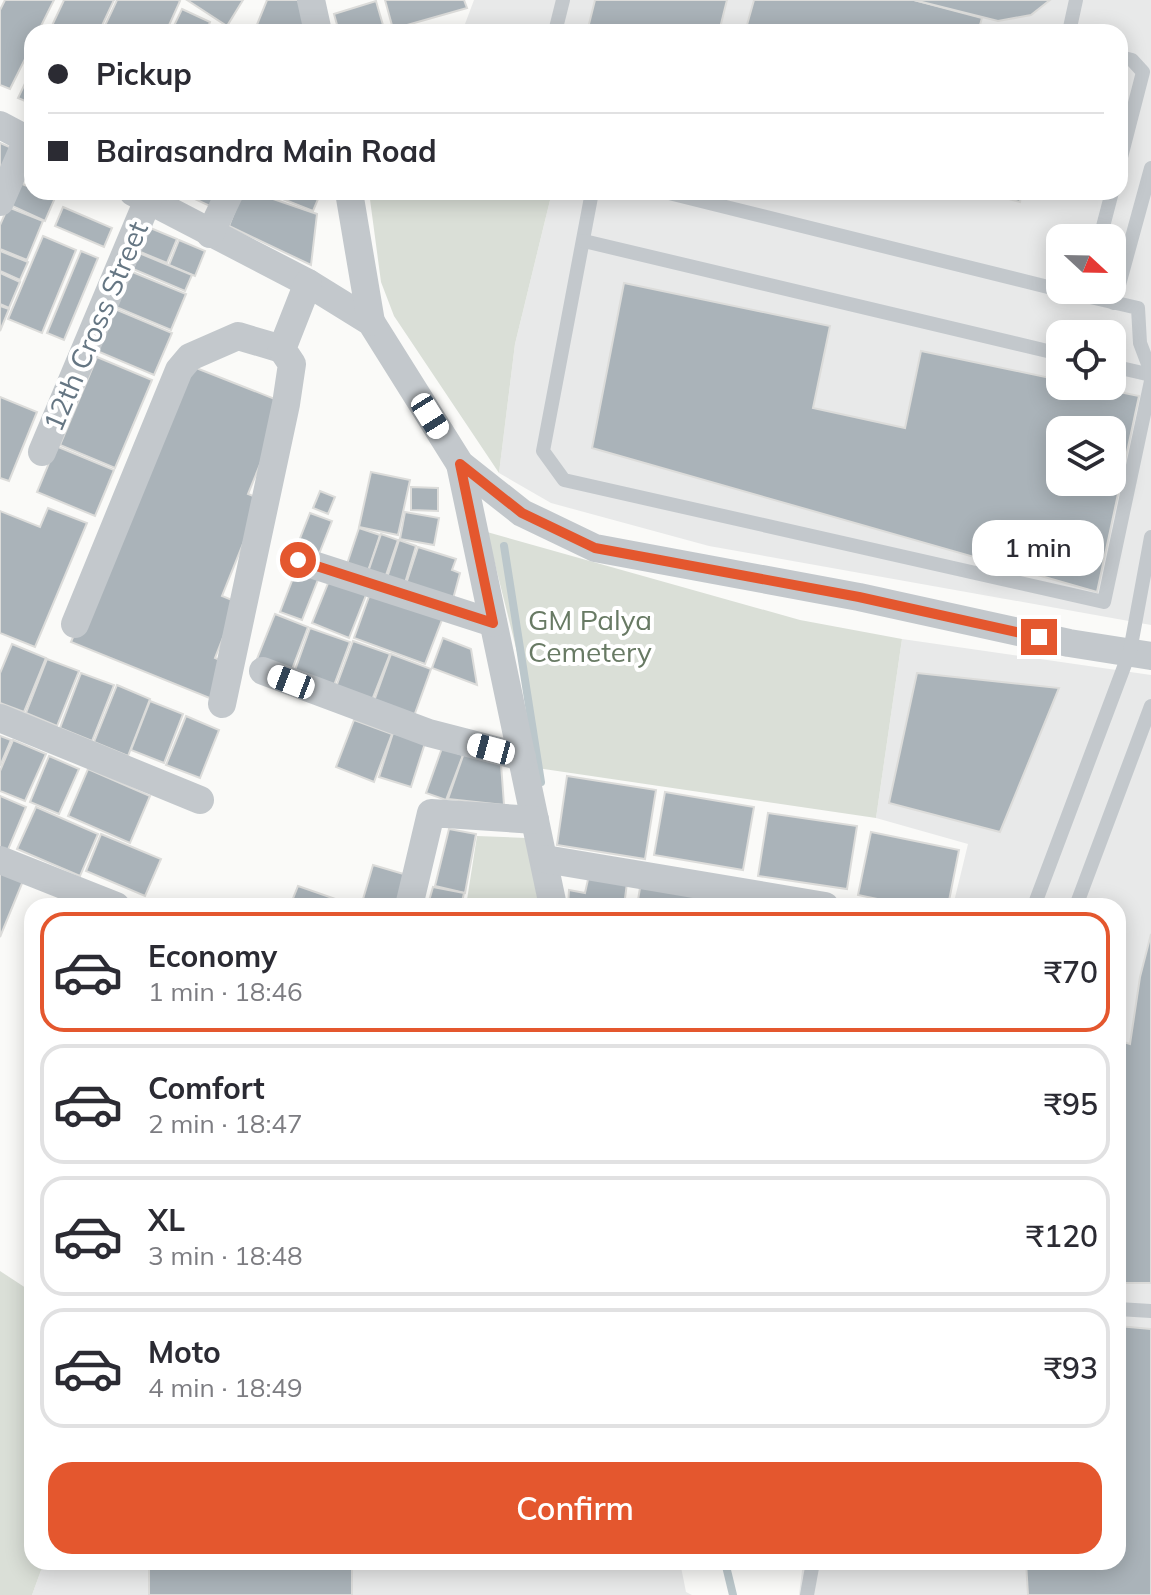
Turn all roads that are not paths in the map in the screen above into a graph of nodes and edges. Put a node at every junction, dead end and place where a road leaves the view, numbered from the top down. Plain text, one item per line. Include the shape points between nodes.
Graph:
1 (311, 0) edge
2 (563, 0) edge
3 (1076, 0) edge
4 (316, 24) edge
5 (557, 24) edge
6 (1071, 24) edge
7 (1128, 59) edge
8 (0, 125) edge
9 (1128, 130) edge
10 (24, 138) edge
11 (24, 153) edge
12 (1151, 168) edge
13 (138, 200) edge
14 (147, 200) edge
15 (226, 200) edge
16 (350, 200) edge
17 (591, 200) edge
18 (697, 200) edge
19 (1110, 200) edge
20 (0, 202) edge
21 (1104, 224) edge
22 (210, 234) junction
23 (584, 241) junction
24 (1126, 244) edge
25 (308, 283) junction
26 (1046, 287) edge
27 (1119, 304) edge
28 (371, 322) junction
29 (282, 349) junction
30 (1046, 351) edge
31 (1126, 370) edge
32 (1151, 376) edge
33 (42, 452) dead end
34 (460, 464) junction
35 (1151, 537) edge
36 (298, 560) dead end
37 (493, 623) junction
38 (75, 624) dead end
39 (1151, 656) edge
40 (263, 671) dead end
41 (222, 704) dead end
42 (1151, 706) edge
43 (0, 718) edge
44 (522, 757) junction
45 (200, 800) dead end
46 (535, 820) junction
47 (545, 859) junction
48 (0, 860) edge
49 (96, 898) edge
50 (411, 898) edge
51 (552, 898) edge
52 (777, 898) edge
53 (1037, 898) edge
54 (1079, 898) edge
55 (1126, 1309) edge
56 (1151, 1311) edge
57 (812, 1570) edge
58 (807, 1595) edge

1 - 4 street
2 - 5 lane
3 - 6 lane
7 - 9 lane via 1143,72
8 - 10 street
11 - 20 street
12 - 24 lane
13 - 33 street, 12th Cross Street
14 - 22 street
15 - 22 street
16 - 28 street
17 - 23 lane
18 - 26 lane
19 - 21 lane
22 - 25 street
23 - 30 lane
23 - 32 lane via 543,451 564,480 1104,602
25 - 28 street
25 - 29 street
27 - 32 lane via 1138,308 1140,343
28 - 34 street
29 - 38 street via 238,336 190,357 179,370
29 - 41 street via 292,364 286,404
31 - 32 lane
34 - 37 street
34 - 39 street via 522,513 595,548
35 - 53 lane, bridge via 1130,651
36 - 37 street
37 - 44 street
40 - 44 street via 429,733
42 - 54 lane
43 - 45 street
44 - 46 street
46 - 47 street
46 - 50 street via 431,813
47 - 51 street
47 - 52 street
48 - 49 street
55 - 56 lane
57 - 58 lane

